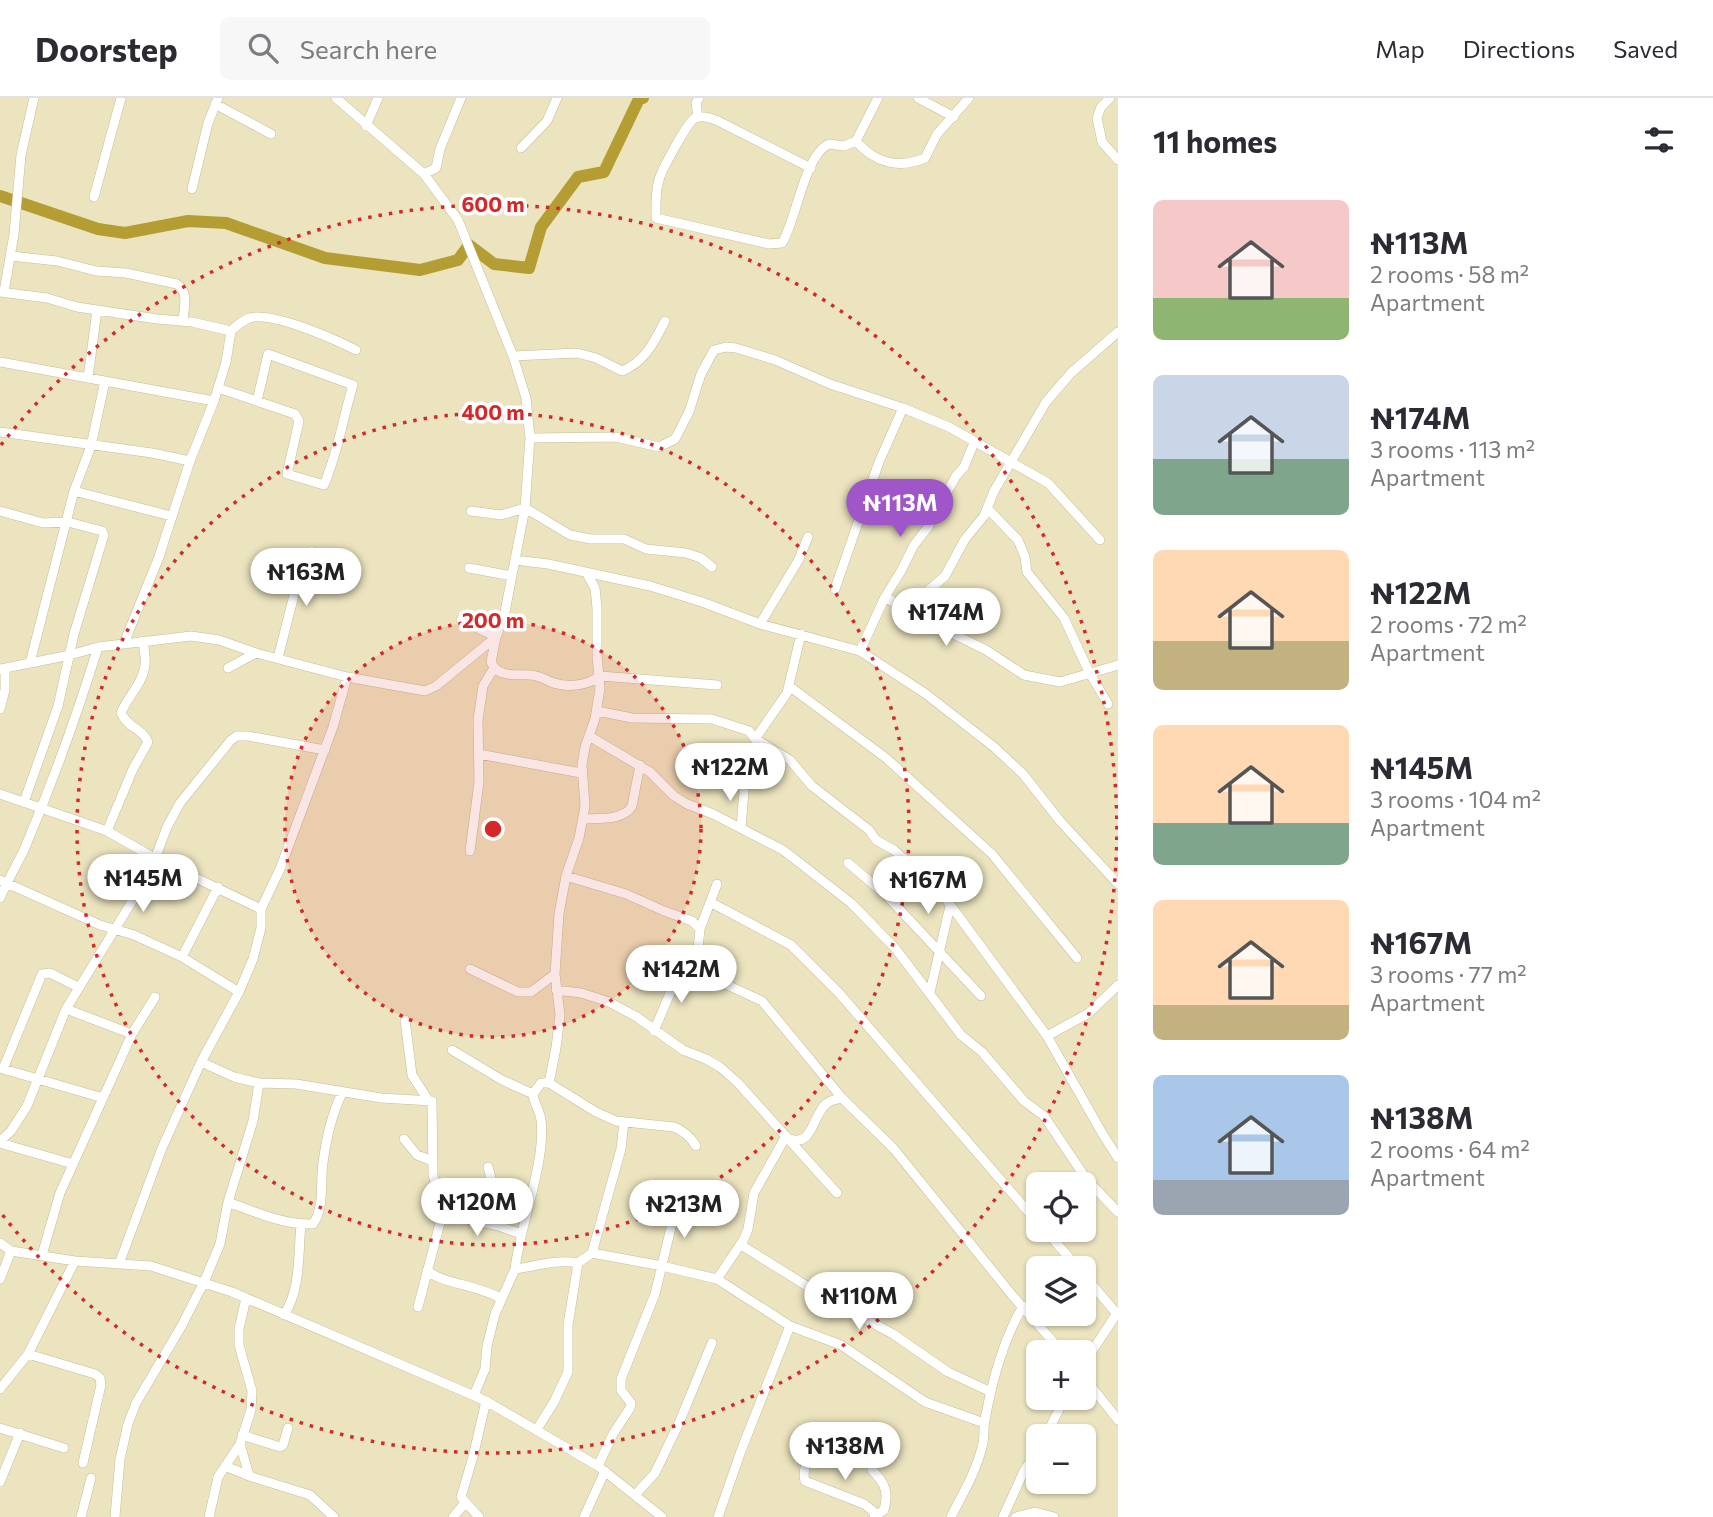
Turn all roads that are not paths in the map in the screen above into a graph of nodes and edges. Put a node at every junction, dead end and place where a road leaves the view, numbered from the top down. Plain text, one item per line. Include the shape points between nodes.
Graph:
1 (34, 98) edge
2 (121, 98) edge
3 (336, 98) edge
4 (378, 98) edge
5 (461, 98) edge
6 (556, 98) edge
7 (699, 98) edge
8 (878, 98) edge
9 (918, 98) edge
10 (969, 98) edge
11 (1110, 98) edge
12 (216, 101) edge
13 (698, 117) junction
14 (954, 117) junction
15 (366, 126) junction
16 (271, 134) dead end
17 (856, 141) junction
18 (521, 148) dead end
19 (1118, 160) edge
20 (811, 168) junction
21 (424, 174) junction
22 (192, 189) dead end
23 (94, 197) dead end
24 (11, 256) junction
25 (2, 292) edge
26 (97, 310) junction
27 (183, 320) junction
28 (665, 321) dead end
29 (231, 331) junction
30 (1118, 332) edge
31 (356, 350) dead end
32 (513, 356) junction
33 (0, 362) edge
34 (88, 378) junction
35 (105, 382) junction
36 (218, 388) junction
37 (254, 396) junction
38 (214, 401) junction
39 (903, 408) junction
40 (0, 432) edge
41 (530, 438) junction
42 (974, 443) junction
43 (91, 446) junction
44 (190, 461) junction
45 (1011, 463) junction
46 (74, 491) junction
47 (525, 508) junction
48 (988, 509) junction
49 (0, 511) edge
50 (471, 511) dead end
51 (171, 516) junction
52 (68, 522) junction
53 (808, 537) dead end
54 (1100, 540) dead end
55 (312, 551) dead end
56 (515, 560) junction
57 (712, 567) dead end
58 (468, 568) dead end
59 (586, 572) junction
60 (512, 576) junction
61 (835, 589) dead end
62 (885, 597) junction
63 (914, 615) junction
64 (461, 620) dead end
65 (760, 624) junction
66 (801, 634) junction
67 (496, 637) junction
68 (144, 642) junction
69 (124, 643) junction
70 (98, 646) junction
71 (860, 652) junction
72 (256, 653) junction
73 (69, 655) junction
74 (278, 658) junction
75 (30, 663) junction
76 (1118, 665) edge
77 (228, 667) dead end
78 (494, 668) junction
79 (3, 669) edge
80 (1089, 672) junction
81 (600, 676) junction
82 (347, 677) junction
83 (717, 685) dead end
84 (789, 686) junction
85 (1108, 705) dead end
86 (0, 709) edge
87 (597, 711) junction
88 (589, 736) junction
89 (755, 738) junction
90 (325, 750) junction
91 (479, 754) junction
92 (640, 765) junction
93 (581, 773) junction
94 (740, 777) dead end
95 (0, 794) edge
96 (24, 802) junction
97 (40, 808) junction
98 (584, 819) junction
99 (741, 827) junction
100 (107, 831) junction
101 (470, 851) dead end
102 (904, 858) junction
103 (156, 859) junction
104 (848, 863) dead end
105 (566, 876) junction
106 (3, 882) edge
107 (717, 884) dead end
108 (1118, 884) edge
109 (218, 887) junction
110 (0, 898) edge
111 (710, 902) junction
112 (898, 906) junction
113 (950, 906) junction
114 (261, 909) junction
115 (117, 929) junction
116 (700, 929) junction
117 (938, 948) junction
118 (182, 957) junction
119 (1077, 958) dead end
120 (470, 968) dead end
121 (692, 968) dead end
122 (555, 974) junction
123 (1118, 985) edge
124 (78, 987) junction
125 (556, 990) junction
126 (239, 992) junction
127 (930, 992) junction
128 (981, 996) dead end
129 (155, 997) dead end
130 (66, 1009) junction
131 (405, 1020) dead end
132 (654, 1031) junction
133 (132, 1034) junction
134 (1047, 1036) junction
135 (452, 1050) dead end
136 (201, 1062) junction
137 (1, 1068) edge
138 (39, 1080) junction
139 (259, 1083) junction
140 (549, 1083) junction
141 (342, 1093) junction
142 (533, 1094) junction
143 (103, 1098) junction
144 (842, 1098) junction
145 (428, 1100) junction
146 (624, 1122) junction
147 (786, 1136) junction
148 (404, 1139) dead end
149 (0, 1142) edge
150 (696, 1146) dead end
151 (1118, 1158) edge
152 (433, 1161) junction
153 (73, 1164) junction
154 (488, 1167) dead end
155 (837, 1193) dead end
156 (228, 1202) junction
157 (676, 1207) dead end
158 (1026, 1209) edge
159 (1118, 1212) edge
160 (440, 1213) junction
161 (301, 1224) junction
162 (499, 1226) junction
163 (521, 1234) junction
164 (1055, 1242) edge
165 (0, 1243) edge
166 (741, 1245) junction
167 (11, 1251) junction
168 (592, 1253) junction
169 (42, 1255) junction
170 (1068, 1256) edge
171 (75, 1261) junction
172 (578, 1263) junction
173 (119, 1264) junction
174 (662, 1266) junction
175 (515, 1269) junction
176 (427, 1270) junction
177 (0, 1279) edge
178 (717, 1279) junction
179 (204, 1282) junction
180 (1096, 1289) edge
181 (246, 1298) junction
182 (500, 1298) junction
183 (1023, 1306) junction
184 (418, 1307) dead end
185 (1117, 1314) edge
186 (284, 1315) junction
187 (790, 1326) junction
188 (1052, 1340) edge
189 (712, 1343) dead end
190 (1096, 1346) edge
191 (28, 1354) junction
192 (0, 1389) edge
193 (991, 1392) junction
194 (1096, 1393) edge
195 (474, 1395) junction
196 (486, 1401) junction
197 (1118, 1420) edge
198 (984, 1423) junction
199 (0, 1428) edge
200 (288, 1428) dead end
201 (537, 1429) junction
202 (824, 1430) dead end
203 (20, 1433) junction
204 (241, 1439) junction
205 (64, 1448) dead end
206 (83, 1463) dead end
207 (225, 1466) junction
208 (601, 1468) junction
209 (1026, 1468) edge
210 (872, 1470) dead end
211 (249, 1475) junction
212 (91, 1478) dead end
213 (0, 1482) edge
214 (635, 1495) junction
215 (465, 1503) junction
216 (81, 1517) edge
217 (115, 1517) edge
218 (209, 1517) edge
219 (334, 1517) edge
220 (453, 1517) edge
221 (479, 1517) edge
222 (584, 1517) edge
223 (662, 1517) edge
224 (718, 1517) edge
225 (875, 1517) edge
226 (951, 1517) edge
227 (1003, 1517) edge
228 (1016, 1517) edge
229 (1054, 1517) edge

1 - 24 street via 21,155
2 - 23 street
3 - 15 street
4 - 15 street
5 - 21 street via 436,168
6 - 18 street via 547,121
7 - 13 street
8 - 17 street
9 - 14 street
10 - 14 street
11 - 19 street via 1097,118 1102,142
12 - 16 street
12 - 22 street
13 - 20 street via 716,120
13 - 20 street via 687,125 662,171 656,218 769,244 782,243
14 - 17 street via 937,134 925,158 905,165 878,157
15 - 21 street
17 - 20 street via 824,145
21 - 32 street via 467,238
24 - 25 street
24 - 27 street via 177,284 185,293
25 - 26 street
26 - 27 street
26 - 34 street
27 - 29 street
28 - 32 street via 644,356 622,371 577,353
29 - 31 street via 248,318 261,317 316,331
29 - 36 street
30 - 45 street via 1052,395
32 - 41 street via 526,398
33 - 34 street
34 - 35 street
35 - 38 street
35 - 43 street
36 - 37 street
36 - 38 street
37 - 37 street via 268,354 353,385 324,485 287,474 299,421 295,414
38 - 44 street
39 - 41 street via 775,360 726,347 714,350 676,439 659,447 616,437
39 - 42 street
39 - 61 street
40 - 43 street
41 - 47 street
42 - 45 street
42 - 62 street
43 - 44 street
43 - 46 street
44 - 51 street
45 - 48 street
45 - 54 street via 1048,483
46 - 51 street
46 - 52 street
47 - 50 street via 502,514
47 - 56 street
47 - 57 street via 570,535 624,539 646,549 686,553
48 - 63 street via 965,539 946,576 929,590
48 - 80 street via 1018,540 1027,572 1064,618
49 - 52 street via 43,523
51 - 69 street
52 - 73 street via 104,535
52 - 75 street
53 - 65 street
55 - 74 street via 293,594
56 - 59 street
56 - 60 street
58 - 60 street
59 - 65 street via 675,593
59 - 81 street via 595,588
60 - 67 street
62 - 63 street
62 - 71 street
63 - 80 street via 986,650 1024,676 1060,681
64 - 67 street
65 - 66 street
66 - 71 street
66 - 84 street
67 - 78 street via 490,656
67 - 82 street via 425,691
68 - 69 street
68 - 72 street via 191,636
68 - 100 street via 141,680 121,713 148,742
69 - 70 street
70 - 73 street
70 - 97 street
71 - 108 street via 926,694 995,747
72 - 74 street
72 - 77 street
73 - 75 street
73 - 96 street via 58,706
74 - 82 street
75 - 79 street
76 - 80 street
78 - 81 street via 511,676 536,675 564,684 586,684
78 - 91 street via 483,686
79 - 86 street via 5,690
80 - 85 street
81 - 83 street
81 - 87 street
82 - 90 street
84 - 89 street
84 - 119 street via 886,758 992,854
87 - 88 street
87 - 89 street via 632,718 712,719 749,731
88 - 92 street
88 - 93 street
89 - 102 street via 790,760 812,786
90 - 103 street via 237,736 180,803
90 - 114 street via 281,869
91 - 93 street
91 - 101 street
92 - 98 street via 629,811
92 - 99 street via 674,796
93 - 98 street
94 - 99 street via 744,792
95 - 96 street
96 - 97 street
97 - 100 street
97 - 106 street via 23,852
98 - 105 street
99 - 127 street via 783,850 851,903 895,947
100 - 103 street
102 - 112 street
102 - 113 street
103 - 109 street
103 - 115 street
104 - 112 street
105 - 116 street via 692,920
105 - 122 street
106 - 110 street
106 - 115 street
107 - 111 street
109 - 114 street
109 - 118 street
111 - 116 street
111 - 158 street via 791,945 839,993
112 - 117 street
113 - 117 street
113 - 134 street
114 - 126 street via 258,944
115 - 118 street
115 - 124 street
116 - 144 street via 696,968 762,1001
117 - 127 street
117 - 128 street
118 - 126 street
120 - 122 street via 517,992 531,992
121 - 132 street via 674,984
122 - 125 street
123 - 134 street via 1089,1013
124 - 130 street
124 - 137 street via 50,972 42,974
125 - 132 street via 608,1002
125 - 140 street via 560,1015
126 - 136 street
127 - 159 street via 961,1035 1044,1116 1087,1180
129 - 133 street
130 - 133 street
130 - 138 street
131 - 145 street via 412,1075
132 - 147 street via 720,1067
133 - 143 street
134 - 151 street
135 - 142 street
136 - 139 street
136 - 173 street via 162,1148
137 - 138 street
138 - 143 street
138 - 149 street via 27,1106
139 - 141 street
139 - 156 street via 253,1121
140 - 142 street via 541,1083
140 - 146 street via 596,1112
141 - 145 street
141 - 161 street via 326,1143 317,1218 313,1224
142 - 163 street via 541,1119 539,1156
143 - 153 street
144 - 147 street via 825,1105 806,1139 799,1142
144 - 183 street via 894,1149
145 - 152 street via 432,1101
146 - 150 street via 674,1127 691,1137
146 - 168 street
147 - 155 street
147 - 166 street via 754,1193
148 - 152 street via 417,1155
149 - 153 street
152 - 160 street
153 - 169 street
154 - 162 street
156 - 161 street
156 - 179 street via 220,1244
157 - 174 street
160 - 162 street
160 - 176 street
161 - 186 street via 300,1259 291,1304
162 - 163 street
163 - 175 street
164 - 170 street
165 - 167 street
166 - 178 street
166 - 193 street via 893,1334 948,1372
167 - 169 street
167 - 177 street
168 - 172 street
168 - 174 street
169 - 171 street
171 - 173 street
171 - 191 street
172 - 175 street via 546,1262
172 - 201 street via 568,1325 568,1372
173 - 179 street via 151,1266
174 - 178 street
174 - 208 street via 621,1379 621,1391 630,1408 613,1434
175 - 182 street
176 - 182 street
176 - 184 street
178 - 187 street
179 - 181 street
179 - 217 street via 128,1424
180 - 185 street
181 - 186 street
181 - 204 street via 239,1345 252,1398
182 - 195 street via 486,1346 485,1369
183 - 188 street
183 - 193 street via 1007,1338
185 - 190 street
186 - 195 street
187 - 198 street via 841,1345 925,1402
187 - 224 street
189 - 214 street via 655,1473
191 - 192 street
191 - 206 street via 100,1378
193 - 198 street
194 - 197 street
195 - 196 street
196 - 201 street
196 - 215 street via 462,1489
198 - 226 street via 978,1464
199 - 203 street
200 - 204 street via 280,1447
201 - 208 street
202 - 225 street via 805,1468 805,1481 864,1504
203 - 205 street
203 - 213 street
204 - 207 street
204 - 211 street
207 - 211 street
207 - 218 street
208 - 214 street
208 - 222 street
209 - 227 street
210 - 225 street via 887,1494 884,1510
211 - 219 street via 310,1496
212 - 216 street
214 - 223 street
215 - 220 street
215 - 221 street
228 - 229 street via 1035,1512

